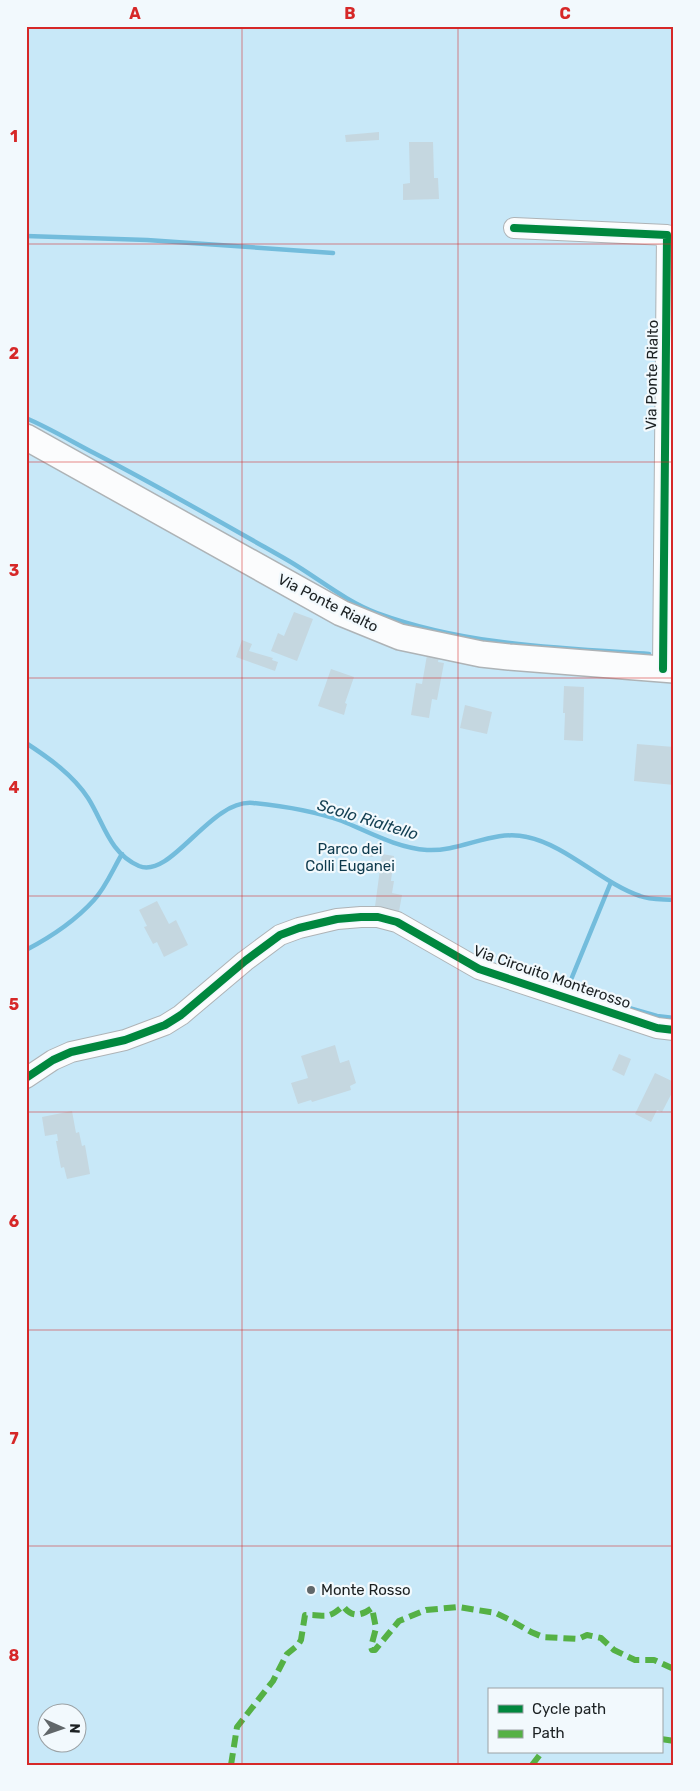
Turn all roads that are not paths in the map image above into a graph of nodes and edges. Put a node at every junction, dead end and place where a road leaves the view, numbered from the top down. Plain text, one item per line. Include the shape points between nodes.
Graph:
1 (514, 228) dead end
2 (26, 437) edge
3 (668, 669) edge
4 (674, 1030) edge
5 (26, 1078) edge

1 - 3 street, Via Ponte Rialto via 667,235
2 - 3 main road, Via Ponte Rialto via 341,613 400,637 481,654
4 - 5 street, Via Circuito Monterosso via 657,1028 479,969 396,922 361,917 299,928 280,935 173,1020 125,1040 71,1052

